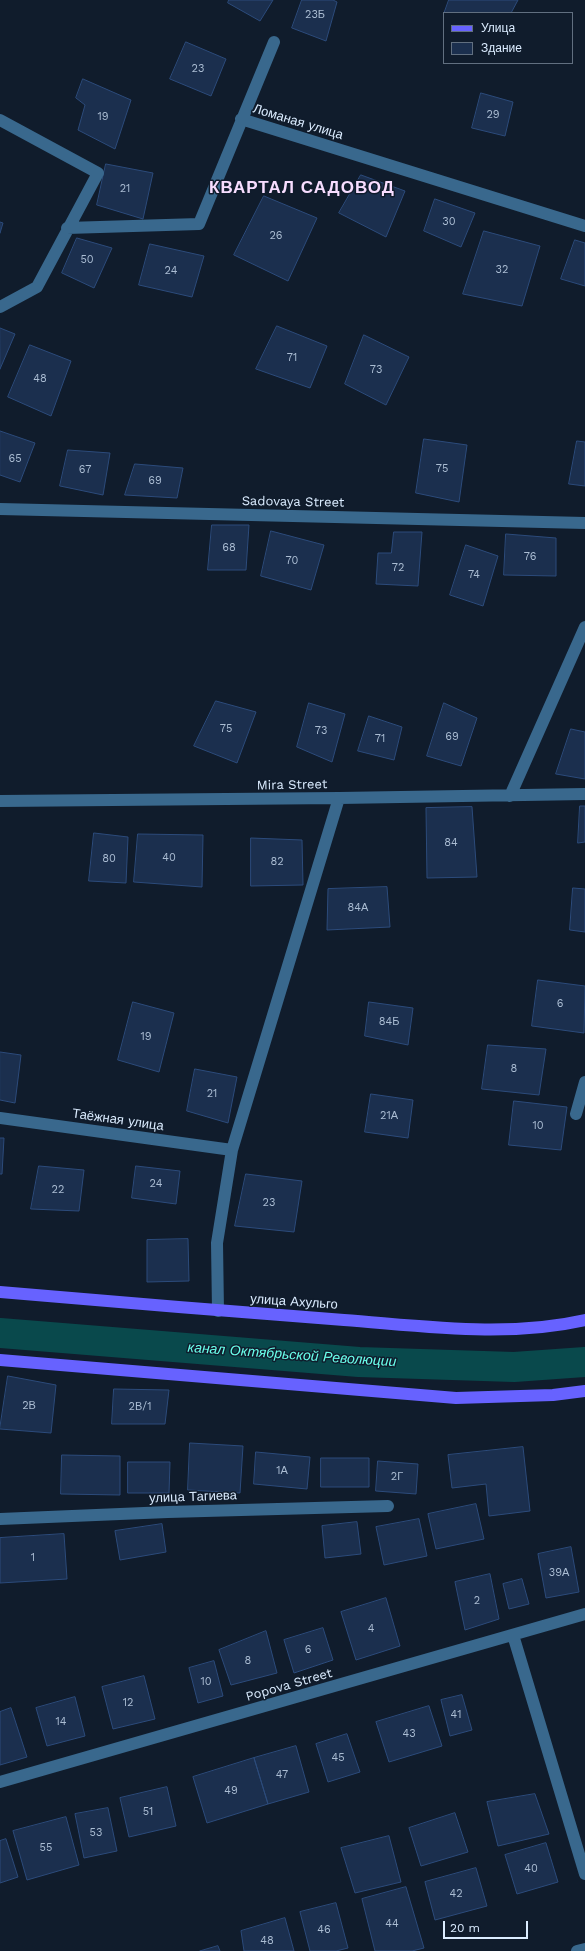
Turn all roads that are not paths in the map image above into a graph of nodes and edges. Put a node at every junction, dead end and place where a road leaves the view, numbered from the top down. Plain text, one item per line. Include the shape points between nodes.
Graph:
1 (274, 42) dead end
2 (0, 120) edge
3 (241, 120) junction
4 (585, 226) edge
5 (67, 228) junction
6 (0, 307) edge
7 (0, 509) edge
8 (585, 523) edge
9 (585, 627) edge
10 (585, 794) edge
11 (510, 796) junction
12 (338, 798) junction
13 (0, 801) edge
14 (585, 1082) edge
15 (576, 1114) dead end
16 (0, 1118) edge
17 (232, 1150) junction
18 (0, 1292) edge
19 (218, 1311) junction
20 (585, 1320) edge
21 (0, 1360) edge
22 (585, 1392) edge
23 (388, 1506) dead end
24 (0, 1519) edge
25 (585, 1614) edge
26 (513, 1635) junction
27 (0, 1782) edge
28 (585, 1874) edge
29 (585, 1949) edge
30 (577, 1951) edge

1 - 3 street
2 - 5 street via 98,173
3 - 4 street, Ломаная улица
3 - 5 street, Ломаная улица via 199,224
5 - 6 street via 37,287
7 - 8 street, Sadovaya Street
9 - 11 street
10 - 11 street, Mira Street
11 - 12 street, Mira Street
12 - 13 street, Mira Street
12 - 17 street
14 - 15 street
16 - 17 street, Таёжная улица
17 - 19 street via 217,1243
18 - 19 main road, улица Ахульго
19 - 20 main road, улица Ахульго via 474,1330 525,1329
21 - 22 main road via 456,1398
23 - 24 street, улица Тагиева
25 - 26 street, Popova Street
26 - 27 street, Popova Street
26 - 28 street
29 - 30 street

